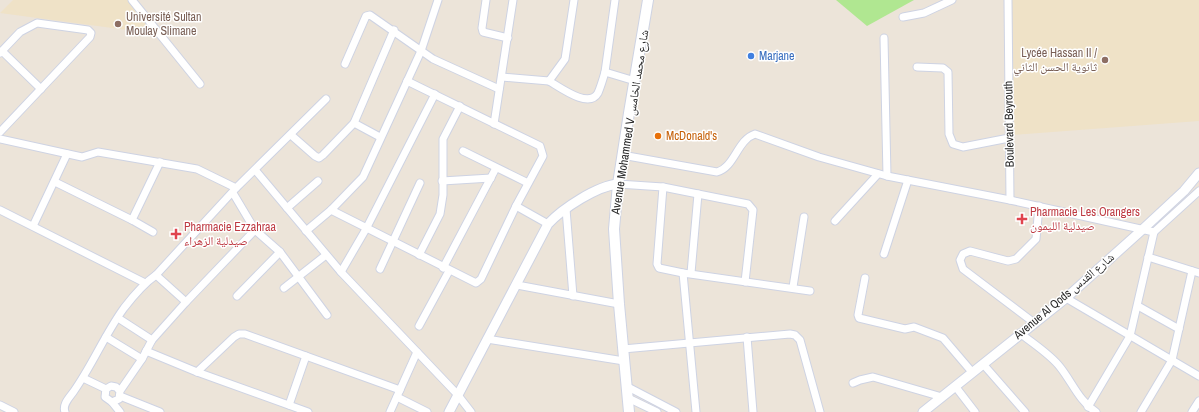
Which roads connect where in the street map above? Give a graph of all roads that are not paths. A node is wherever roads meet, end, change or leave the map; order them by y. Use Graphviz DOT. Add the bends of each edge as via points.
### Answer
graph roads {
  1 [pos="132,0"];
  2 [pos="438,0"];
  3 [pos="486,0"];
  4 [pos="513,0"];
  5 [pos="574,0"];
  6 [pos="614,0"];
  7 [pos="648,0"];
  8 [pos="952,0"];
  9 [pos="1008,0"];
  10 [pos="903,16"];
  11 [pos="394,30"];
  12 [pos="508,38"];
  13 [pos="884,38"];
  14 [pos="421,50"];
  15 [pos="1,52"];
  16 [pos="345,64"];
  17 [pos="917,67"];
  18 [pos="605,72"];
  19 [pos="502,77"];
  20 [pos="407,81"];
  21 [pos="549,81"];
  22 [pos="635,81"];
  23 [pos="200,84"];
  24 [pos="41,89"];
  25 [pos="499,89"];
  26 [pos="436,94"];
  27 [pos="326,99"];
  28 [pos="460,106"];
  29 [pos="354,123"];
  30 [pos="494,124"];
  31 [pos="0,132"];
  32 [pos="291,135"];
  33 [pos="380,136"];
  34 [pos="1009,138"];
  35 [pos="0,139"];
  36 [pos="463,151"];
  37 [pos="67,154"];
  38 [pos="622,155"];
  39 [pos="160,162"];
  40 [pos="496,168"];
  41 [pos="256,171"];
  42 [pos="1199,173"];
  43 [pos="878,174"];
  44 [pos="887,176"];
  45 [pos="491,178"];
  46 [pos="908,180"];
  47 [pos="318,181"];
  48 [pos="442,181"];
  49 [pos="55,182"];
  50 [pos="420,183"];
  51 [pos="528,183"];
  52 [pos="618,184"];
  53 [pos="662,187"];
  54 [pos="235,190"];
  55 [pos="1184,191"];
  56 [pos="698,194"];
  57 [pos="1198,194"];
  58 [pos="1010,200"];
  59 [pos="516,206"];
  60 [pos="1039,206"];
  61 [pos="287,208"];
  62 [pos="566,209"];
  63 [pos="0,210"];
  64 [pos="331,210"];
  65 [pos="804,217"];
  66 [pos="132,220"];
  67 [pos="835,221"];
  68 [pos="548,224"];
  69 [pos="33,226"];
  70 [pos="366,229"];
  71 [pos="1142,229"];
  72 [pos="254,230"];
  73 [pos="153,232"];
  74 [pos="306,232"];
  75 [pos="1154,232"];
  76 [pos="393,241"];
  77 [pos="280,252"];
  78 [pos="326,254"];
  79 [pos="884,254"];
  80 [pos="418,255"];
  81 [pos="1148,257"];
  82 [pos="380,269"];
  83 [pos="446,269"];
  84 [pos="341,272"];
  85 [pos="1195,272"];
  86 [pos="683,273"];
  87 [pos="691,274"];
  88 [pos="156,275"];
  89 [pos="299,276"];
  90 [pos="865,278"];
  91 [pos="145,282"];
  92 [pos="745,282"];
  93 [pos="517,285"];
  94 [pos="793,287"];
  95 [pos="284,288"];
  96 [pos="810,291"];
  97 [pos="237,296"];
  98 [pos="573,296"];
  99 [pos="1066,298"];
  100 [pos="186,302"];
  101 [pos="619,304"];
  102 [pos="1138,306"];
  103 [pos="327,315"];
  104 [pos="118,318"];
  105 [pos="1033,322"];
  106 [pos="419,326"];
  107 [pos="1179,329"];
  108 [pos="1020,333"];
  109 [pos="1130,336"];
  110 [pos="106,337"];
  111 [pos="747,337"];
  112 [pos="152,340"];
  113 [pos="487,340"];
  114 [pos="689,342"];
  115 [pos="623,350"];
  116 [pos="146,351"];
  117 [pos="417,352"];
  118 [pos="306,356"];
  119 [pos="142,359"];
  120 [pos="1172,360"];
  121 [pos="624,361"];
  122 [pos="983,364"];
  123 [pos="197,372"];
  124 [pos="972,372"];
  125 [pos="1199,376"];
  126 [pos="83,378"];
  127 [pos="853,384"];
  128 [pos="955,386"];
  129 [pos="628,387"];
  130 [pos="106,390"];
  131 [pos="398,393"];
  132 [pos="120,394"];
  133 [pos="457,394"];
  134 [pos="942,396"];
  135 [pos="628,398"];
  136 [pos="112,402"];
  137 [pos="1199,402"];
  138 [pos="0,405"];
  139 [pos="289,405"];
  140 [pos="1088,407"];
  141 [pos="14,412"];
  142 [pos="65,412"];
  143 [pos="120,412"];
  144 [pos="160,412"];
  145 [pos="308,412"];
  146 [pos="390,412"];
  147 [pos="427,412"];
  148 [pos="449,412"];
  149 [pos="471,412"];
  150 [pos="629,412"];
  151 [pos="657,412"];
  152 [pos="676,412"];
  153 [pos="696,412"];
  154 [pos="753,412"];
  155 [pos="820,412"];
  156 [pos="923,412"];
  157 [pos="975,412"];
  158 [pos="1025,412"];
  159 [pos="1096,412"];
  160 [pos="1141,412"];
  161 [pos="1192,412"];
  1 -- 23 [label="street"];
  2 -- 14 [label="street"];
  3 -- 12 [label="street" via="483,32"];
  4 -- 12 [label="street"];
  5 -- 21 [label="street" via="565,59"];
  6 -- 18 [label="street"];
  7 -- 22 [label="main road, Avenue Mohammed V شارع محمد الخامس"];
  8 -- 10 [label="street" via="924,13"];
  9 -- 34 [label="street, Boulevard Beyrouth"];
  11 -- 14 [label="street"];
  11 -- 16 [label="street" via="373,16 366,16"];
  11 -- 29 [label="street"];
  12 -- 19 [label="street"];
  13 -- 44 [label="street"];
  14 -- 20 [label="street"];
  14 -- 25 [label="street" via="433,59"];
  15 -- 24 [label="street"];
  15 -- 24 [label="street" via="20,32 37,24 90,31 90,38"];
  17 -- 34 [label="street" via="940,67 948,72 949,134 953,144 963,147"];
  18 -- 21 [label="street" via="598,94 592,99 584,100"];
  18 -- 22 [label="street"];
  19 -- 21 [label="street"];
  19 -- 25 [label="street"];
  20 -- 26 [label="street"];
  20 -- 33 [label="street"];
  22 -- 38 [label="main road, Avenue Mohammed V شارع محمد الخامس"];
  24 -- 31 [label="street"];
  25 -- 30 [label="street"];
  26 -- 28 [label="street"];
  26 -- 70 [label="street"];
  27 -- 32 [label="street"];
  28 -- 30 [label="street"];
  28 -- 48 [label="street" via="443,139"];
  29 -- 32 [label="street" via="319,158"];
  29 -- 33 [label="street"];
  30 -- 51 [label="street" via="540,146 543,156"];
  32 -- 41 [label="street"];
  33 -- 64 [label="street" via="363,177"];
  34 -- 58 [label="street, Boulevard Beyrouth"];
  35 -- 37 [label="street"];
  36 -- 40 [label="street"];
  37 -- 39 [label="street" via="82,157 98,152"];
  37 -- 49 [label="street"];
  38 -- 43 [label="street" via="717,172 725,168 748,137 755,134 819,157"];
  38 -- 52 [label="main road, Avenue Mohammed V شارع محمد الخامس"];
  39 -- 54 [label="street" via="197,169"];
  39 -- 66 [label="street"];
  40 -- 45 [label="street"];
  40 -- 51 [label="street"];
  41 -- 54 [label="street"];
  41 -- 61 [label="street"];
  42 -- 55 [label="street, Avenue Al Qods شارع القدس"];
  43 -- 44 [label="street"];
  43 -- 67 [label="street"];
  44 -- 46 [label="street"];
  45 -- 48 [label="street"];
  45 -- 83 [label="street"];
  46 -- 58 [label="street"];
  46 -- 79 [label="street"];
  47 -- 61 [label="street"];
  48 -- 80 [label="street" via="440,214"];
  49 -- 66 [label="street"];
  49 -- 69 [label="street"];
  50 -- 76 [label="street"];
  51 -- 59 [label="street"];
  52 -- 53 [label="street"];
  52 -- 62 [label="street" via="600,189"];
  52 -- 101 [label="main road, Avenue Mohammed V شارع محمد الخامس" via="614,238"];
  53 -- 56 [label="street"];
  53 -- 86 [label="street" via="656,264 661,269"];
  54 -- 72 [label="street"];
  54 -- 88 [label="street"];
  55 -- 57 [label="street"];
  55 -- 71 [label="street, Avenue Al Qods شارع القدس"];
  56 -- 87 [label="street"];
  56 -- 92 [label="street" via="752,206"];
  57 -- 75 [label="street"];
  58 -- 60 [label="street"];
  59 -- 68 [label="street"];
  59 -- 83 [label="street" via="478,282 471,282"];
  60 -- 71 [label="street"];
  60 -- 105 [label="street" via="1036,239 1016,259 1008,261 970,251 960,260 963,269"];
  61 -- 74 [label="street"];
  62 -- 68 [label="street"];
  62 -- 98 [label="street"];
  63 -- 69 [label="street"];
  64 -- 70 [label="street"];
  64 -- 74 [label="street"];
  65 -- 94 [label="street"];
  66 -- 73 [label="street"];
  68 -- 93 [label="street"];
  69 -- 91 [label="street"];
  70 -- 76 [label="street"];
  70 -- 84 [label="street"];
  71 -- 75 [label="street"];
  71 -- 99 [label="street, Avenue Al Qods شارع القدس"];
  72 -- 77 [label="street"];
  72 -- 100 [label="street"];
  74 -- 78 [label="street"];
  75 -- 81 [label="street"];
  76 -- 80 [label="street"];
  76 -- 82 [label="street"];
  77 -- 89 [label="street"];
  77 -- 97 [label="street"];
  78 -- 84 [label="street"];
  78 -- 89 [label="street"];
  80 -- 83 [label="street"];
  81 -- 85 [label="street"];
  81 -- 102 [label="street"];
  83 -- 106 [label="street"];
  84 -- 117 [label="street"];
  85 -- 107 [label="street"];
  86 -- 87 [label="street"];
  86 -- 114 [label="street"];
  87 -- 92 [label="street"];
  88 -- 91 [label="street"];
  88 -- 100 [label="street"];
  89 -- 95 [label="street"];
  89 -- 103 [label="street"];
  90 -- 124 [label="street" via="859,318 905,329 914,327 943,338"];
  91 -- 104 [label="street"];
  92 -- 94 [label="street"];
  93 -- 98 [label="street"];
  93 -- 113 [label="street"];
  94 -- 96 [label="street"];
  98 -- 101 [label="street"];
  99 -- 105 [label="street, Avenue Al Qods شارع القدس"];
  99 -- 109 [label="street"];
  100 -- 112 [label="street"];
  101 -- 115 [label="main road, Avenue Mohammed V شارع محمد الخامس"];
  102 -- 107 [label="street"];
  102 -- 109 [label="street"];
  104 -- 110 [label="street"];
  104 -- 112 [label="street"];
  105 -- 108 [label="street, Avenue Al Qods شارع القدس"];
  107 -- 120 [label="street"];
  108 -- 122 [label="street, Avenue Al Qods شارع القدس"];
  108 -- 140 [label="street" via="1059,365"];
  109 -- 120 [label="street"];
  109 -- 140 [label="street"];
  110 -- 119 [label="street"];
  110 -- 126 [label="street"];
  111 -- 114 [label="street"];
  111 -- 154 [label="street"];
  111 -- 155 [label="street" via="790,334 798,337"];
  112 -- 116 [label="street"];
  113 -- 121 [label="street"];
  113 -- 133 [label="street"];
  114 -- 115 [label="street"];
  114 -- 153 [label="street"];
  115 -- 121 [label="main road, Avenue Mohammed V شارع محمد الخامس"];
  116 -- 119 [label="street"];
  116 -- 123 [label="street"];
  117 -- 131 [label="street"];
  117 -- 133 [label="street"];
  118 -- 123 [label="street" via="239,334"];
  118 -- 131 [label="street"];
  118 -- 139 [label="street"];
  119 -- 132 [label="street"];
  120 -- 125 [label="street"];
  120 -- 160 [label="street"];
  121 -- 129 [label="main road, Avenue Mohammed V شارع محمد الخامس"];
  122 -- 124 [label="street, Avenue Al Qods شارع القدس"];
  122 -- 158 [label="street"];
  123 -- 139 [label="street"];
  124 -- 128 [label="street, Avenue Al Qods شارع القدس"];
  126 -- 130 [label="street"];
  126 -- 142 [label="street" via="64,405"];
  127 -- 134 [label="street" via="873,378"];
  128 -- 134 [label="street, Avenue Al Qods شارع القدس"];
  128 -- 157 [label="street"];
  129 -- 135 [label="main road, Avenue Mohammed V شارع محمد الخامس"];
  129 -- 152 [label="street"];
  130 -- 132 [label="street" via="114,386"];
  130 -- 136 [label="street" via="106,397"];
  131 -- 146 [label="street"];
  131 -- 147 [label="street"];
  132 -- 136 [label="street" via="117,401"];
  132 -- 144 [label="street"];
  133 -- 148 [label="street"];
  133 -- 149 [label="street"];
  134 -- 156 [label="street, Avenue Al Qods شارع القدس"];
  135 -- 150 [label="main road, Avenue Mohammed V شارع محمد الخامس"];
  135 -- 151 [label="street"];
  136 -- 143 [label="street"];
  137 -- 161 [label="street"];
  138 -- 141 [label="street"];
  139 -- 145 [label="street"];
  140 -- 159 [label="street"];
}
